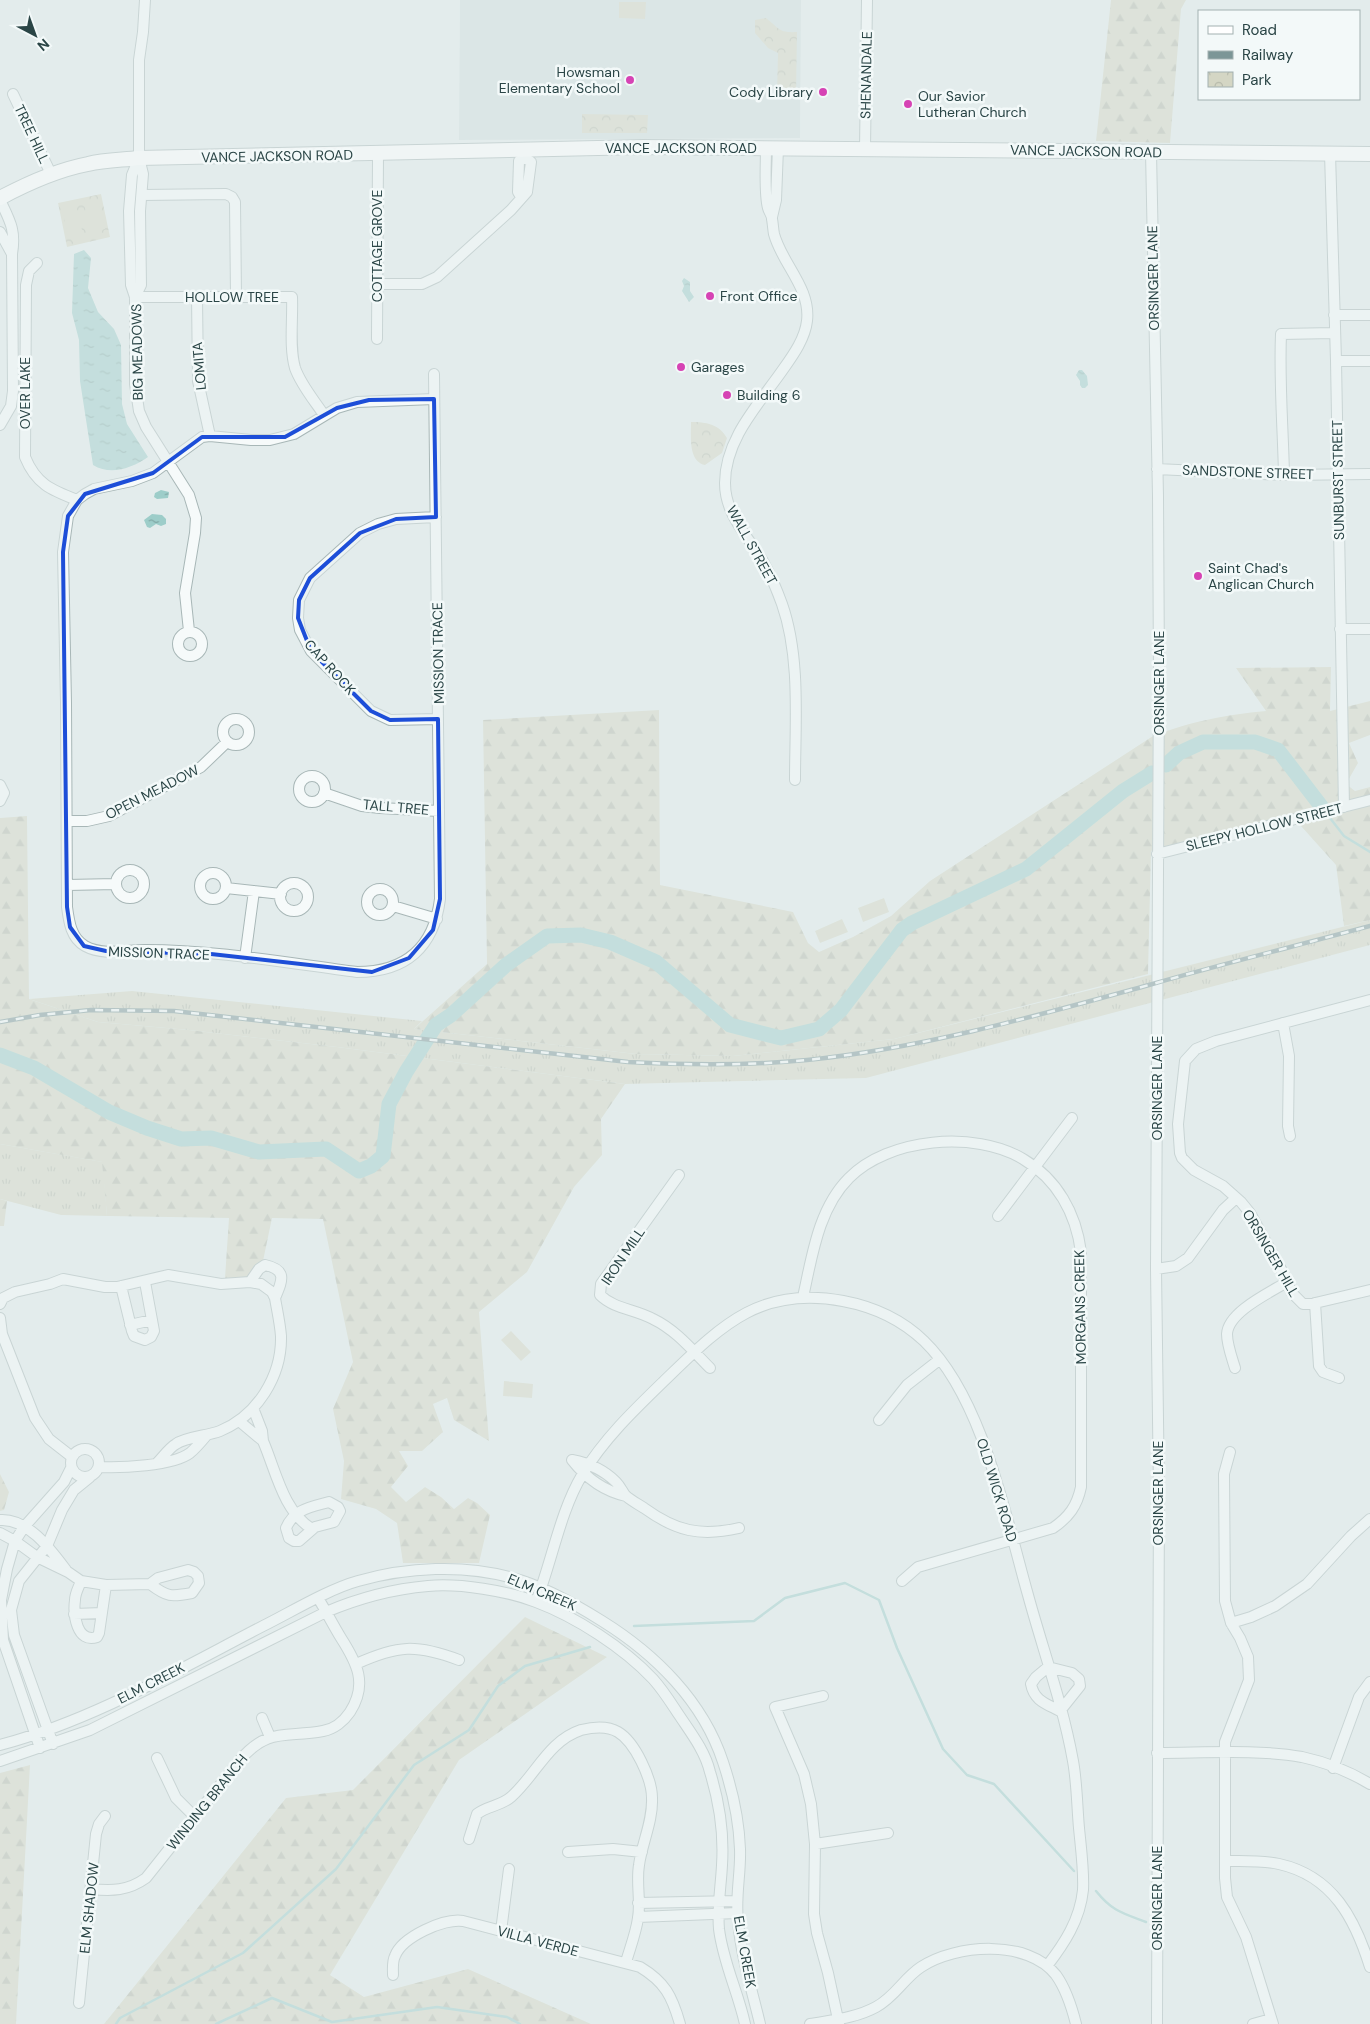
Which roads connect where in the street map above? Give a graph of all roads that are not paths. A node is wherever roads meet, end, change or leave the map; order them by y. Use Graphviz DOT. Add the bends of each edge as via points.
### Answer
graph roads {
  1 [pos="145,0"];
  2 [pos="868,0"];
  3 [pos="13,94"];
  4 [pos="772,148"];
  5 [pos="865,149"];
  6 [pos="1151,152"];
  7 [pos="1330,153"];
  8 [pos="378,154"];
  9 [pos="1370,154"];
  10 [pos="523,157"];
  11 [pos="139,158"];
  12 [pos="51,174"];
  13 [pos="142,195"];
  14 [pos="522,197"];
  15 [pos="0,199"];
  16 [pos="14,228"];
  17 [pos="1,234"];
  18 [pos="12,254"];
  19 [pos="36,263"];
  20 [pos="377,284"];
  21 [pos="136,296"];
  22 [pos="196,296"];
  23 [pos="236,296"];
  24 [pos="1334,315"];
  25 [pos="1370,315"];
  26 [pos="1334,333"];
  27 [pos="376,339"];
  28 [pos="1336,361"];
  29 [pos="1370,361"];
  30 [pos="434,374"];
  31 [pos="434,399"];
  32 [pos="324,415"];
  33 [pos="0,425"];
  34 [pos="210,436"];
  35 [pos="168,462"];
  36 [pos="1157,469"];
  37 [pos="1370,474"];
  38 [pos="1284,475"];
  39 [pos="1337,475"];
  40 [pos="77,500"];
  41 [pos="436,517"];
  42 [pos="1340,629"];
  43 [pos="1370,629"];
  44 [pos="189,632"];
  45 [pos="438,719"];
  46 [pos="227,742"];
  47 [pos="795,780"];
  48 [pos="0,785"];
  49 [pos="324,793"];
  50 [pos="1370,800"];
  51 [pos="0,801"];
  52 [pos="1344,807"];
  53 [pos="439,811"];
  54 [pos="67,821"];
  55 [pos="1157,854"];
  56 [pos="116,884"];
  57 [pos="67,885"];
  58 [pos="226,888"];
  59 [pos="254,891"];
  60 [pos="281,894"];
  61 [pos="393,906"];
  62 [pos="437,918"];
  63 [pos="245,958"];
  64 [pos="1370,1000"];
  65 [pos="1283,1023"];
  66 [pos="1072,1118"];
  67 [pos="1290,1136"];
  68 [pos="1035,1168"];
  69 [pos="679,1175"];
  70 [pos="1236,1198"];
  71 [pos="998,1216"];
  72 [pos="1156,1269"];
  73 [pos="145,1282"];
  74 [pos="250,1282"];
  75 [pos="1287,1282"];
  76 [pos="121,1286"];
  77 [pos="1370,1290"];
  78 [pos="275,1298"];
  79 [pos="803,1298"];
  80 [pos="1316,1303"];
  81 [pos="0,1304"];
  82 [pos="0,1318"];
  83 [pos="152,1320"];
  84 [pos="130,1325"];
  85 [pos="694,1352"];
  86 [pos="939,1360"];
  87 [pos="710,1368"];
  88 [pos="1235,1368"];
  89 [pos="1338,1378"];
  90 [pos="253,1408"];
  91 [pos="879,1420"];
  92 [pos="239,1421"];
  93 [pos="206,1436"];
  94 [pos="263,1441"];
  95 [pos="1230,1452"];
  96 [pos="72,1457"];
  97 [pos="157,1463"];
  98 [pos="590,1463"];
  99 [pos="99,1466"];
  100 [pos="71,1468"];
  101 [pos="583,1474"];
  102 [pos="90,1477"];
  103 [pos="626,1496"];
  104 [pos="294,1514"];
  105 [pos="1370,1519"];
  106 [pos="0,1520"];
  107 [pos="24,1527"];
  108 [pos="739,1528"];
  109 [pos="312,1529"];
  110 [pos="0,1533"];
  111 [pos="15,1541"];
  112 [pos="1013,1541"];
  113 [pos="47,1546"];
  114 [pos="37,1557"];
  115 [pos="68,1572"];
  116 [pos="81,1581"];
  117 [pos="902,1581"];
  118 [pos="150,1584"];
  119 [pos="106,1585"];
  120 [pos="541,1589"];
  121 [pos="318,1598"];
  122 [pos="536,1602"];
  123 [pos="326,1612"];
  124 [pos="102,1613"];
  125 [pos="74,1614"];
  126 [pos="1230,1623"];
  127 [pos="459,1660"];
  128 [pos="356,1664"];
  129 [pos="1048,1667"];
  130 [pos="1370,1682"];
  131 [pos="823,1696"];
  132 [pos="1060,1711"];
  133 [pos="262,1718"];
  134 [pos="47,1729"];
  135 [pos="34,1733"];
  136 [pos="270,1737"];
  137 [pos="52,1744"];
  138 [pos="0,1745"];
  139 [pos="40,1748"];
  140 [pos="1157,1753"];
  141 [pos="1226,1753"];
  142 [pos="157,1758"];
  143 [pos="0,1761"];
  144 [pos="1333,1768"];
  145 [pos="1370,1784"];
  146 [pos="105,1816"];
  147 [pos="195,1817"];
  148 [pos="888,1833"];
  149 [pos="469,1840"];
  150 [pos="816,1844"];
  151 [pos="568,1852"];
  152 [pos="642,1852"];
  153 [pos="1225,1861"];
  154 [pos="509,1869"];
  155 [pos="91,1889"];
  156 [pos="737,1901"];
  157 [pos="720,1902"];
  158 [pos="638,1903"];
  159 [pos="737,1913"];
  160 [pos="719,1914"];
  161 [pos="638,1917"];
  162 [pos="501,1931"];
  163 [pos="626,1962"];
  164 [pos="1047,1966"];
  165 [pos="1370,1967"];
  166 [pos="393,1976"];
  167 [pos="79,2003"];
  168 [pos="839,2022"];
  169 [pos="1272,2022"];
  170 [pos="680,2024"];
  171 [pos="745,2024"];
  172 [pos="760,2024"];
  173 [pos="810,2024"];
  174 [pos="1076,2024"];
  175 [pos="1157,2024"];
  176 [pos="1253,2024"];
  1 -- 11 [label="street, BIG MEADOWS" via="139,60"];
  2 -- 5 [label="street, SHENANDALE"];
  3 -- 12 [label="street, TREE HILL"];
  4 -- 5 [label="main road, VANCE JACKSON ROAD"];
  4 -- 10 [label="main road, VANCE JACKSON ROAD" via="643,147"];
  4 -- 47 [label="street, WALL STREET" via="768,208 778,246 803,294 807,320 793,355 735,440 726,466 725,484 727,502 734,518 764,563 789,628 794,665"];
  5 -- 6 [label="main road, VANCE JACKSON ROAD"];
  6 -- 7 [label="main road, VANCE JACKSON ROAD"];
  6 -- 36 [label="street, ORSINGER LANE"];
  7 -- 9 [label="main road, VANCE JACKSON ROAD"];
  7 -- 24 [label="street, SUNBURST STREET"];
  8 -- 10 [label="main road, VANCE JACKSON ROAD"];
  8 -- 11 [label="main road, VANCE JACKSON ROAD"];
  8 -- 20 [label="street, COTTAGE GROVE"];
  10 -- 14 [label="street" via="531,162 531,173 527,192"];
  10 -- 14 [label="street" via="513,165 513,176 519,179 518,192"];
  11 -- 12 [label="main road, VANCE JACKSON ROAD" via="90,163"];
  11 -- 13 [label="street, BIG MEADOWS" via="143,174"];
  11 -- 21 [label="street, BIG MEADOWS" via="132,175 129,210 131,285"];
  12 -- 15 [label="main road, VANCE JACKSON ROAD"];
  13 -- 21 [label="street, BIG MEADOWS" via="141,285"];
  13 -- 23 [label="street" via="226,194 232,197 235,202"];
  14 -- 20 [label="street" via="438,277 422,284"];
  15 -- 16 [label="street"];
  16 -- 17 [label="street"];
  16 -- 18 [label="street"];
  17 -- 18 [label="street"];
  18 -- 33 [label="street" via="13,392 11,406"];
  19 -- 40 [label="street, OVER LAKE" via="29,271 26,285 25,457 35,477"];
  20 -- 27 [label="street, COTTAGE GROVE"];
  21 -- 22 [label="street, HOLLOW TREE"];
  21 -- 35 [label="street, BIG MEADOWS" via="137,402 146,427"];
  22 -- 23 [label="street, HOLLOW TREE"];
  22 -- 34 [label="street, LOMITA" via="198,381"];
  23 -- 32 [label="street, HOLLOW TREE" via="292,297 296,370"];
  24 -- 25 [label="street"];
  24 -- 26 [label="street, SUNBURST STREET"];
  26 -- 28 [label="street, SUNBURST STREET"];
  26 -- 38 [label="street" via="1281,334 1279,375"];
  28 -- 29 [label="street"];
  28 -- 39 [label="street, SUNBURST STREET"];
  30 -- 31 [label="street, MISSION TRACE"];
  31 -- 32 [label="street" via="357,402"];
  31 -- 41 [label="street, MISSION TRACE"];
  32 -- 34 [label="street" via="294,434 278,438 251,440"];
  34 -- 35 [label="street" via="202,437"];
  35 -- 40 [label="street" via="142,478 94,489"];
  35 -- 44 [label="street, BIG MEADOWS" via="189,496 196,518 185,593"];
  36 -- 38 [label="street, SANDSTONE STREET"];
  36 -- 55 [label="street, ORSINGER LANE"];
  37 -- 39 [label="street, SANDSTONE STREET"];
  38 -- 39 [label="street, SANDSTONE STREET"];
  39 -- 42 [label="street, SUNBURST STREET"];
  40 -- 54 [label="street, MISSION TRACE" via="68,516 63,552"];
  41 -- 45 [label="street, MISSION TRACE"];
  41 -- 45 [label="street, CAP ROCK" via="396,519 356,536 310,578 299,600 298,618 300,630 311,650 370,711 390,720"];
  42 -- 43 [label="street"];
  42 -- 52 [label="street, SUNBURST STREET"];
  45 -- 53 [label="street, MISSION TRACE"];
  46 -- 54 [label="street, OPEN MEADOW" via="201,767 109,816"];
  48 -- 51 [label="street" via="4,793"];
  49 -- 53 [label="street, TALL TREE" via="371,807"];
  50 -- 52 [label="street, SLEEPY HOLLOW STREET"];
  52 -- 55 [label="street, SLEEPY HOLLOW STREET"];
  53 -- 62 [label="street, MISSION TRACE" via="440,899"];
  54 -- 57 [label="street, MISSION TRACE"];
  55 -- 72 [label="street, ORSINGER LANE"];
  56 -- 57 [label="street"];
  57 -- 63 [label="street, MISSION TRACE" via="70,928 84,946 96,950 165,951"];
  58 -- 59 [label="street"];
  59 -- 60 [label="street"];
  59 -- 63 [label="street"];
  61 -- 62 [label="street"];
  62 -- 63 [label="street, MISSION TRACE" via="416,953 396,966 372,972"];
  64 -- 65 [label="street, ORSINGER HILL"];
  65 -- 67 [label="street" via="1288,1046"];
  65 -- 70 [label="street, ORSINGER HILL" via="1196,1049 1184,1064 1178,1124 1182,1158"];
  66 -- 68 [label="street"];
  68 -- 71 [label="street"];
  68 -- 79 [label="street, MORGANS CREEK" via="1012,1153 963,1143 926,1143 876,1158 847,1180 829,1208 818,1233"];
  68 -- 112 [label="street, MORGANS CREEK" via="1066,1201 1080,1241 1081,1487 1076,1504 1063,1521 1040,1534"];
  69 -- 85 [label="street, IRON MILL" via="601,1284 600,1294 607,1302 644,1314 664,1325"];
  70 -- 72 [label="street" via="1223,1210 1188,1258 1176,1266"];
  70 -- 75 [label="street, ORSINGER HILL" via="1250,1213"];
  72 -- 140 [label="street, ORSINGER LANE" via="1159,1494"];
  73 -- 74 [label="street" via="168,1275 221,1284"];
  73 -- 76 [label="street"];
  73 -- 83 [label="street"];
  74 -- 78 [label="street" via="261,1284"];
  74 -- 78 [label="street" via="265,1265 279,1270 282,1282"];
  75 -- 80 [label="street, ORSINGER HILL" via="1299,1301"];
  75 -- 88 [label="street" via="1242,1310 1230,1323 1227,1337"];
  76 -- 81 [label="street" via="105,1287 63,1279 15,1292 3,1298"];
  76 -- 84 [label="street"];
  77 -- 80 [label="street, ORSINGER HILL"];
  78 -- 90 [label="street" via="281,1335 278,1366"];
  79 -- 85 [label="street, OLD WICK ROAD" via="782,1300 747,1312 716,1332"];
  79 -- 86 [label="street, OLD WICK ROAD" via="861,1305 891,1316 926,1343"];
  80 -- 89 [label="street" via="1317,1361 1323,1372"];
  82 -- 96 [label="street" via="2,1334 38,1425"];
  83 -- 84 [label="street"];
  83 -- 84 [label="street" via="154,1331 145,1340 134,1336"];
  85 -- 87 [label="street"];
  85 -- 98 [label="street, OLD WICK ROAD" via="622,1421"];
  86 -- 91 [label="street" via="907,1385"];
  86 -- 112 [label="street, OLD WICK ROAD" via="969,1408 994,1471"];
  90 -- 92 [label="street"];
  90 -- 94 [label="street"];
  92 -- 93 [label="street"];
  92 -- 94 [label="street"];
  93 -- 97 [label="street" via="181,1458"];
  93 -- 97 [label="street" via="175,1444"];
  94 -- 104 [label="street"];
  95 -- 126 [label="street" via="1224,1474 1225,1601"];
  96 -- 99 [label="street" via="80,1450 91,1450 99,1458"];
  96 -- 100 [label="street"];
  97 -- 99 [label="street"];
  98 -- 101 [label="street, OLD WICK ROAD"];
  98 -- 101 [label="street" via="572,1460"];
  98 -- 103 [label="street" via="616,1482"];
  99 -- 102 [label="street"];
  100 -- 102 [label="street" via="79,1476"];
  100 -- 107 [label="street" via="60,1488"];
  101 -- 103 [label="street" via="611,1492"];
  101 -- 120 [label="street, OLD WICK ROAD" via="567,1510"];
  102 -- 113 [label="street" via="74,1490"];
  103 -- 108 [label="street" via="684,1530 717,1533"];
  104 -- 109 [label="street"];
  104 -- 109 [label="street" via="286,1528 289,1538 299,1541"];
  104 -- 109 [label="street" via="329,1502 338,1507 340,1511 334,1522"];
  105 -- 126 [label="street" via="1307,1584 1275,1606"];
  106 -- 107 [label="street" via="8,1519"];
  107 -- 111 [label="street"];
  107 -- 113 [label="street"];
  110 -- 111 [label="street"];
  111 -- 114 [label="street"];
  111 -- 135 [label="street" via="2,1591 1,1625"];
  112 -- 117 [label="street, MORGANS CREEK" via="918,1567"];
  112 -- 129 [label="street, OLD WICK ROAD"];
  113 -- 114 [label="street"];
  113 -- 115 [label="street"];
  114 -- 115 [label="street"];
  114 -- 134 [label="street" via="19,1581 11,1610 14,1635"];
  115 -- 116 [label="street"];
  116 -- 119 [label="street"];
  116 -- 125 [label="street" via="75,1597"];
  118 -- 119 [label="street"];
  119 -- 124 [label="street"];
  120 -- 121 [label="street, ELM CREEK" via="513,1578 434,1569 357,1581"];
  120 -- 122 [label="street, OLD WICK ROAD"];
  120 -- 156 [label="street, ELM CREEK" via="582,1608 646,1651 679,1686 711,1733 723,1761 737,1819 740,1848"];
  121 -- 123 [label="street, WINDING BRANCH"];
  121 -- 134 [label="street, ELM CREEK" via="120,1699"];
  122 -- 123 [label="street, ELM CREEK" via="486,1589 430,1586 360,1598"];
  122 -- 157 [label="street, ELM CREEK" via="581,1625 636,1663 665,1693 697,1742 710,1770 721,1826"];
  123 -- 128 [label="street, WINDING BRANCH"];
  123 -- 137 [label="street, ELM CREEK" via="116,1718"];
  124 -- 125 [label="street"];
  124 -- 125 [label="street" via="97,1637 88,1639 80,1632"];
  126 -- 141 [label="street" via="1245,1647 1249,1680 1225,1742"];
  127 -- 128 [label="street" via="439,1652 410,1648 388,1651"];
  128 -- 136 [label="street, WINDING BRANCH" via="359,1674 356,1700 337,1725 321,1732"];
  129 -- 132 [label="street, OLD WICK ROAD"];
  129 -- 132 [label="street" via="1036,1677 1032,1684 1033,1692 1042,1702"];
  129 -- 132 [label="street" via="1072,1673 1080,1679 1080,1686"];
  130 -- 144 [label="street" via="1359,1697"];
  131 -- 150 [label="street" via="775,1707 804,1774"];
  132 -- 164 [label="street, OLD WICK ROAD" via="1074,1763 1083,1888 1073,1927"];
  133 -- 136 [label="street"];
  134 -- 135 [label="street, ELM CREEK"];
  134 -- 137 [label="street"];
  135 -- 138 [label="street, ELM CREEK"];
  135 -- 139 [label="street"];
  136 -- 147 [label="street, WINDING BRANCH" via="245,1754"];
  137 -- 139 [label="street, ELM CREEK"];
  139 -- 143 [label="street, ELM CREEK"];
  140 -- 141 [label="street"];
  140 -- 175 [label="street, ORSINGER LANE"];
  141 -- 144 [label="street" via="1303,1757"];
  141 -- 153 [label="street"];
  142 -- 147 [label="street" via="176,1798"];
  144 -- 145 [label="street"];
  146 -- 155 [label="street, ELM SHADOW" via="96,1834"];
  147 -- 155 [label="street, WINDING BRANCH" via="152,1872 138,1884 113,1891"];
  148 -- 150 [label="street"];
  149 -- 152 [label="street" via="477,1814 512,1796 557,1744 569,1735 597,1727 620,1733 645,1770 652,1811"];
  150 -- 168 [label="street" via="816,1933"];
  151 -- 152 [label="street" via="613,1849"];
  152 -- 158 [label="street"];
  153 -- 165 [label="street" via="1279,1864 1312,1879 1332,1893 1353,1922"];
  153 -- 169 [label="street" via="1228,1897 1246,1937"];
  154 -- 162 [label="street"];
  155 -- 167 [label="street, ELM SHADOW"];
  156 -- 157 [label="street"];
  156 -- 159 [label="street, ELM CREEK"];
  157 -- 158 [label="street"];
  157 -- 160 [label="street, ELM CREEK"];
  158 -- 161 [label="street"];
  159 -- 160 [label="street"];
  159 -- 172 [label="street, ELM CREEK" via="745,1964"];
  160 -- 161 [label="street"];
  160 -- 171 [label="street, ELM CREEK" via="727,1965"];
  161 -- 163 [label="street"];
  162 -- 163 [label="street, VILLA VERDE"];
  162 -- 166 [label="street, VILLA VERDE" via="459,1921 443,1922 399,1948 393,1964"];
  163 -- 170 [label="street, VILLA VERDE" via="652,1974 663,1984"];
  164 -- 168 [label="street" via="1023,1954 999,1949 953,1954 921,1967 878,2007"];
  164 -- 174 [label="street" via="1062,1985"];
  168 -- 173 [label="street"];
  169 -- 176 [label="street"];
}
